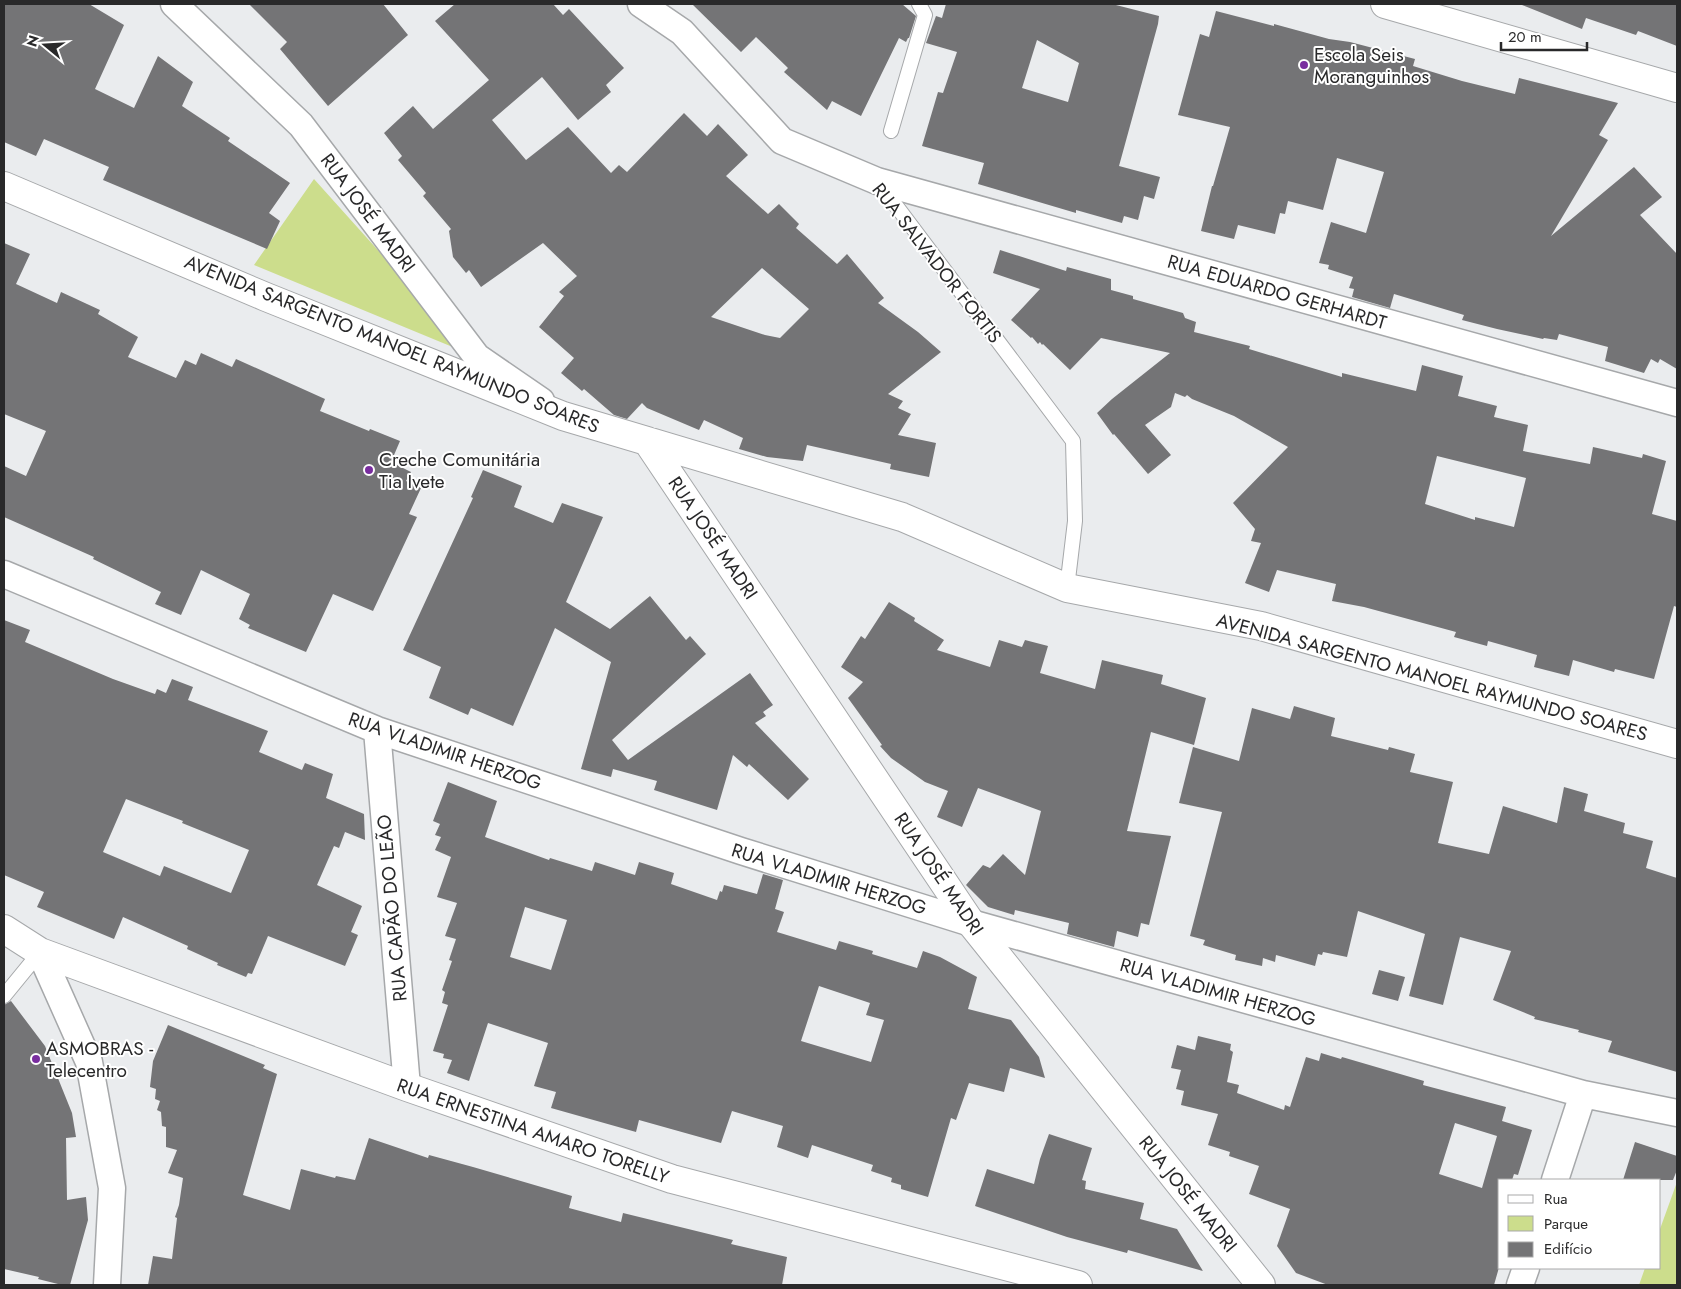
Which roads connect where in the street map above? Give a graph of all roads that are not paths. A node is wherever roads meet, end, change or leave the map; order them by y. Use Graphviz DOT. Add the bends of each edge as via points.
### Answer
graph roads {
  1 [pos="174,4"];
  2 [pos="641,4"];
  3 [pos="674,4"];
  4 [pos="920,4"];
  5 [pos="1385,4"];
  6 [pos="682,32"];
  7 [pos="1677,88"];
  8 [pos="891,131"];
  9 [pos="877,181"];
  10 [pos="4,186"];
  11 [pos="1677,403"];
  12 [pos="563,416"];
  13 [pos="647,441"];
  14 [pos="4,574"];
  15 [pos="1067,588"];
  16 [pos="377,730"];
  17 [pos="1677,744"];
  18 [pos="971,923"];
  19 [pos="4,929"];
  20 [pos="40,952"];
  21 [pos="4,996"];
  22 [pos="407,1087"];
  23 [pos="1583,1094"];
  24 [pos="1677,1114"];
  25 [pos="1555,1179"];
  26 [pos="1526,1269"];
  27 [pos="107,1285"];
  28 [pos="1078,1285"];
  29 [pos="1261,1285"];
  30 [pos="1520,1285"];
  1 -- 12 [label="street, RUA JOSÉ MADRI" via="301,125 477,357"];
  2 -- 6 [label="street, RUA SALVADOR FORTIS"];
  3 -- 6 [label="street"];
  4 -- 8 [label="lane" via="925,15"];
  5 -- 7 [label="street"];
  6 -- 9 [label="street, RUA SALVADOR FORTIS" via="782,141"];
  9 -- 11 [label="street, RUA EDUARDO GERHARDT"];
  9 -- 15 [label="lane, RUA SALVADOR FORTIS" via="1073,442 1075,521"];
  10 -- 12 [label="street, AVENIDA SARGENTO MANOEL RAYMUNDO SOARES" via="257,293"];
  12 -- 13 [label="street, AVENIDA SARGENTO MANOEL RAYMUNDO SOARES"];
  13 -- 15 [label="street, AVENIDA SARGENTO MANOEL RAYMUNDO SOARES" via="902,517"];
  13 -- 18 [label="street, RUA JOSÉ MADRI"];
  14 -- 16 [label="street, RUA VLADIMIR HERZOG"];
  15 -- 17 [label="street, AVENIDA SARGENTO MANOEL RAYMUNDO SOARES" via="1261,626"];
  16 -- 18 [label="street, RUA VLADIMIR HERZOG" via="741,851"];
  16 -- 22 [label="street, RUA CAPÃO DO LEÃO"];
  18 -- 23 [label="street, RUA VLADIMIR HERZOG"];
  18 -- 29 [label="street, RUA JOSÉ MADRI"];
  19 -- 20 [label="street, RUA ERNESTINA AMARO TORELLY"];
  20 -- 21 [label="lane"];
  20 -- 22 [label="street, RUA ERNESTINA AMARO TORELLY"];
  20 -- 27 [label="street" via="89,1062 112,1188"];
  22 -- 28 [label="street, RUA ERNESTINA AMARO TORELLY" via="672,1179"];
  23 -- 24 [label="street, RUA VLADIMIR HERZOG"];
  23 -- 25 [label="street"];
  26 -- 30 [label="street"];
}
